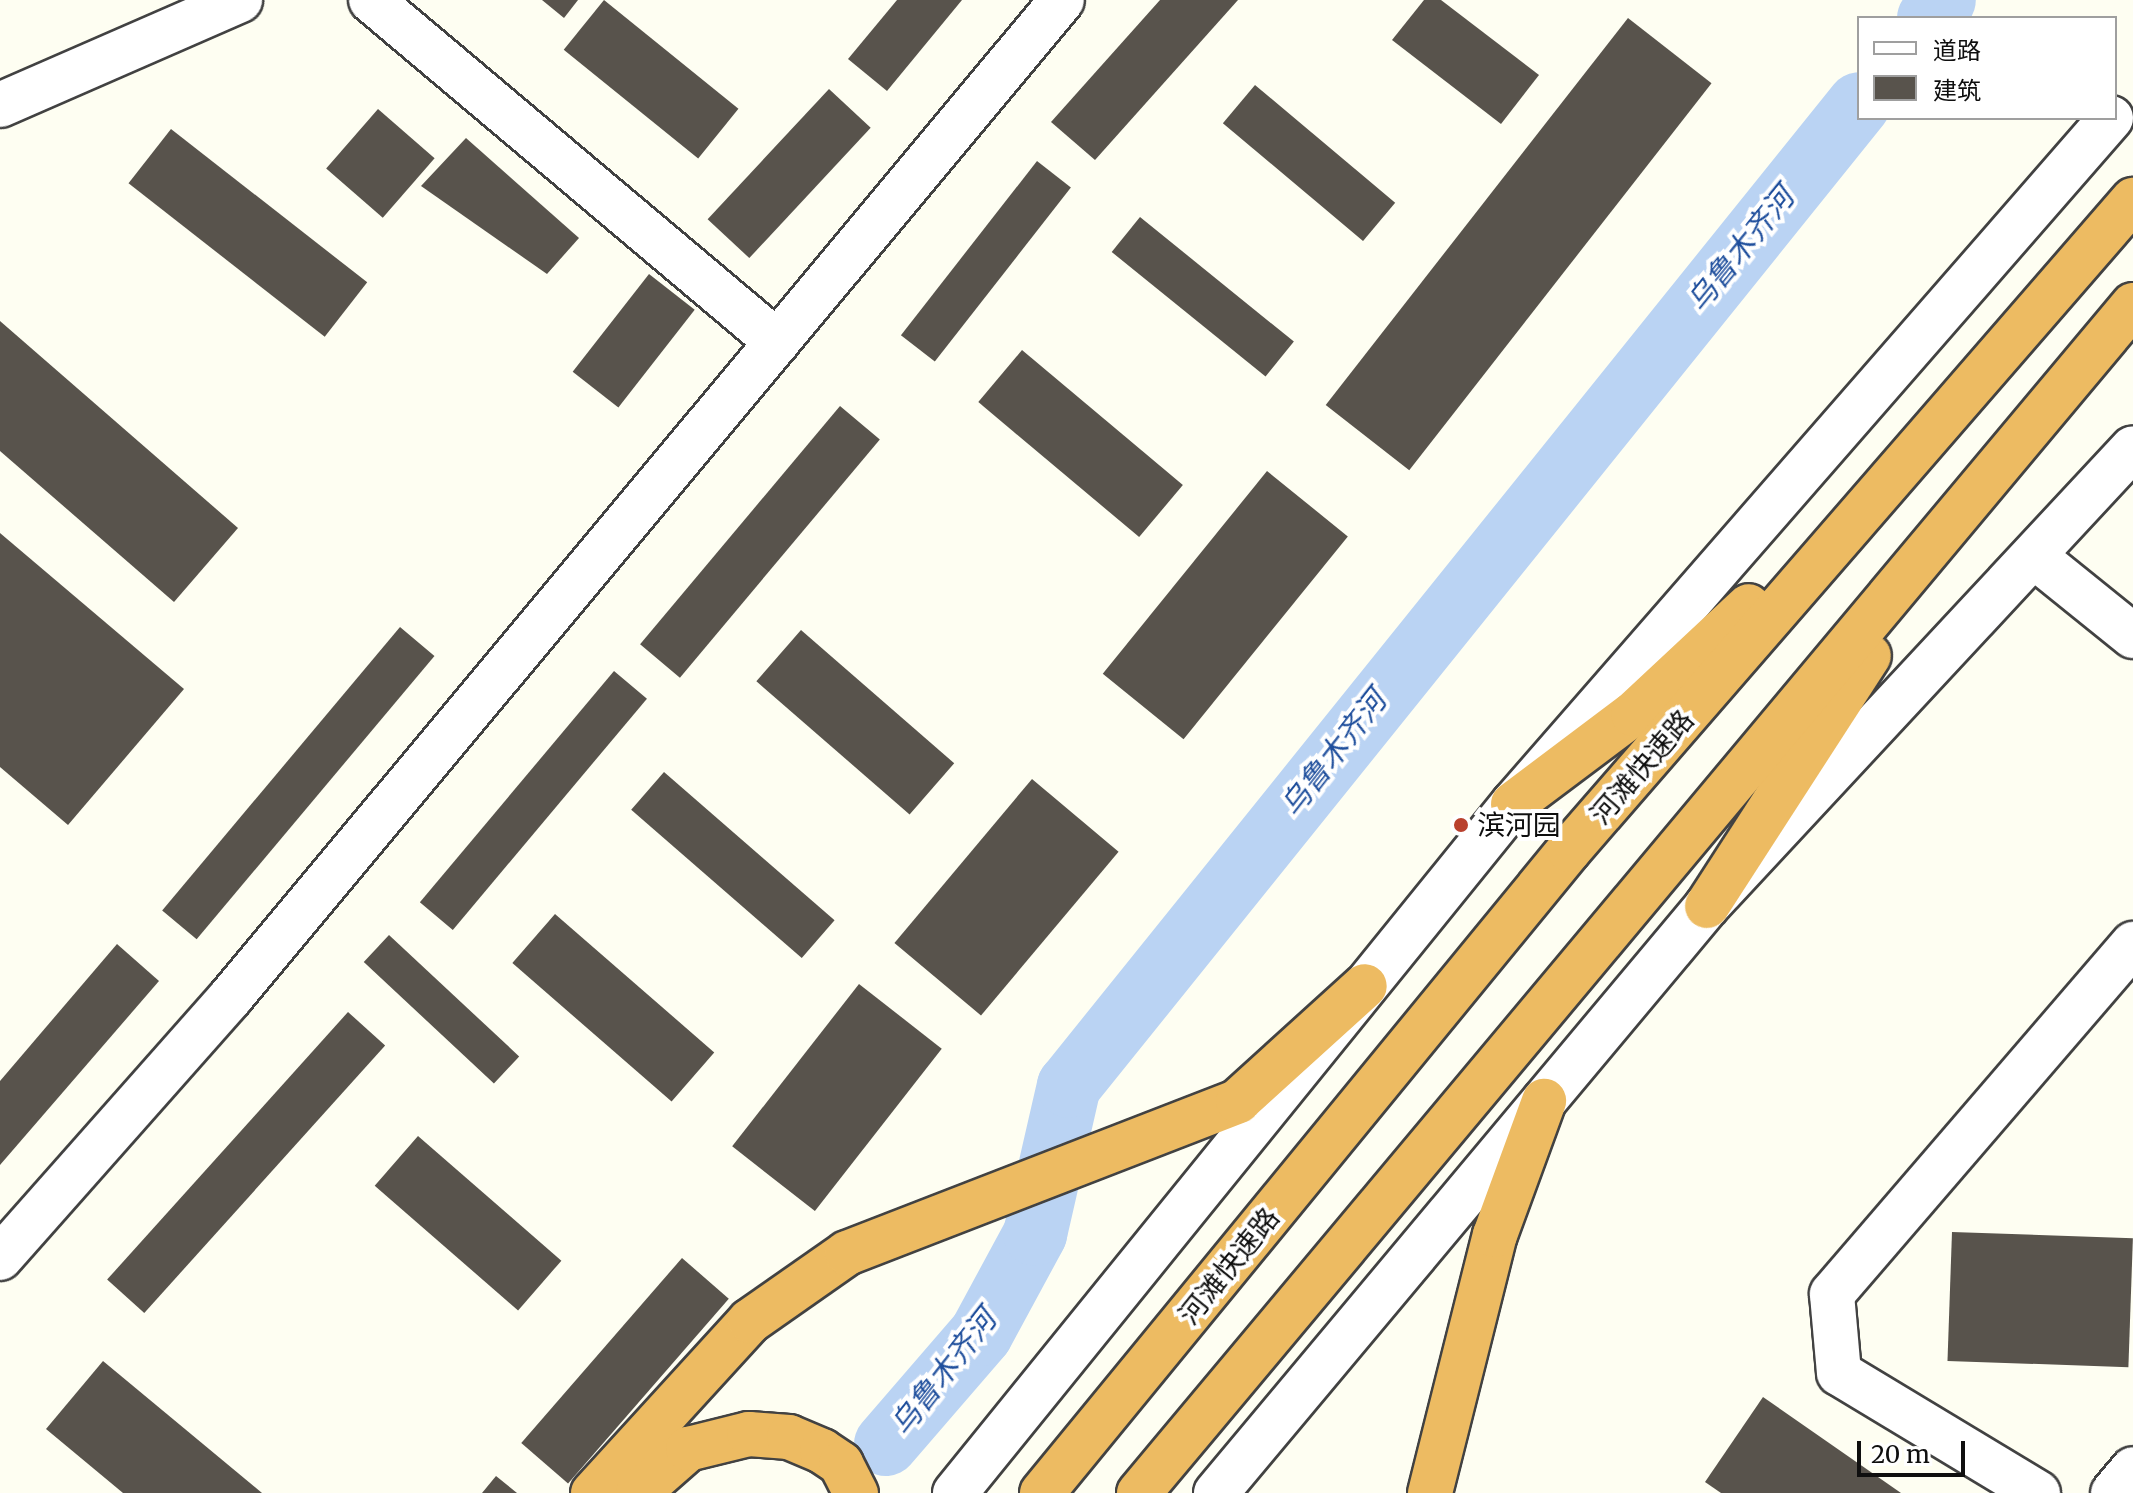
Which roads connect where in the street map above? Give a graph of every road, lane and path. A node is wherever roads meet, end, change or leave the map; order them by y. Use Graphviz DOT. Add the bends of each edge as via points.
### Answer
graph roads {
  1 [pos="240,0"];
  2 [pos="371,0"];
  3 [pos="1062,0"];
  4 [pos="2133,92"];
  5 [pos="0,105"];
  6 [pos="2117,111"];
  7 [pos="2109,120"];
  8 [pos="2133,200"];
  9 [pos="2133,305"];
  10 [pos="777,342"];
  11 [pos="1923,444"];
  12 [pos="2133,448"];
  13 [pos="1974,493"];
  14 [pos="2035,557"];
  15 [pos="2133,636"];
  16 [pos="1513,804"];
  17 [pos="1707,906"];
  18 [pos="2133,944"];
  19 [pos="1365,986"];
  20 [pos="1544,1101"];
  21 [pos="0,1258"];
  22 [pos="2133,1469"];
  23 [pos="593,1493"];
  24 [pos="638,1493"];
  25 [pos="856,1493"];
  26 [pos="955,1493"];
  27 [pos="1042,1493"];
  28 [pos="1139,1493"];
  29 [pos="1216,1493"];
  30 [pos="1430,1493"];
  31 [pos="2038,1493"];
  32 [pos="2113,1493"];
  1 -- 5 [label="street"];
  2 -- 10 [label="street"];
  3 -- 10 [label="street"];
  4 -- 6 [label="street"];
  7 -- 16 [label="street"];
  8 -- 11 [label="highway, 河滩快速路"];
  9 -- 13 [label="highway"];
  10 -- 21 [label="street" via="230,998"];
  11 -- 16 [label="highway" via="1633,714"];
  11 -- 27 [label="highway, 河滩快速路" via="1569,850"];
  12 -- 14 [label="street"];
  13 -- 17 [label="highway"];
  13 -- 28 [label="highway"];
  14 -- 15 [label="street"];
  14 -- 17 [label="street"];
  16 -- 19 [label="street"];
  17 -- 20 [label="street"];
  18 -- 31 [label="street" via="1832,1294 1839,1373"];
  19 -- 23 [label="highway" via="1238,1101 847,1253 750,1321"];
  19 -- 26 [label="street"];
  20 -- 29 [label="street"];
  20 -- 30 [label="highway" via="1495,1235"];
  22 -- 32 [label="street"];
  24 -- 25 [label="highway" via="688,1449 718,1437 789,1437 841,1464"];
}
